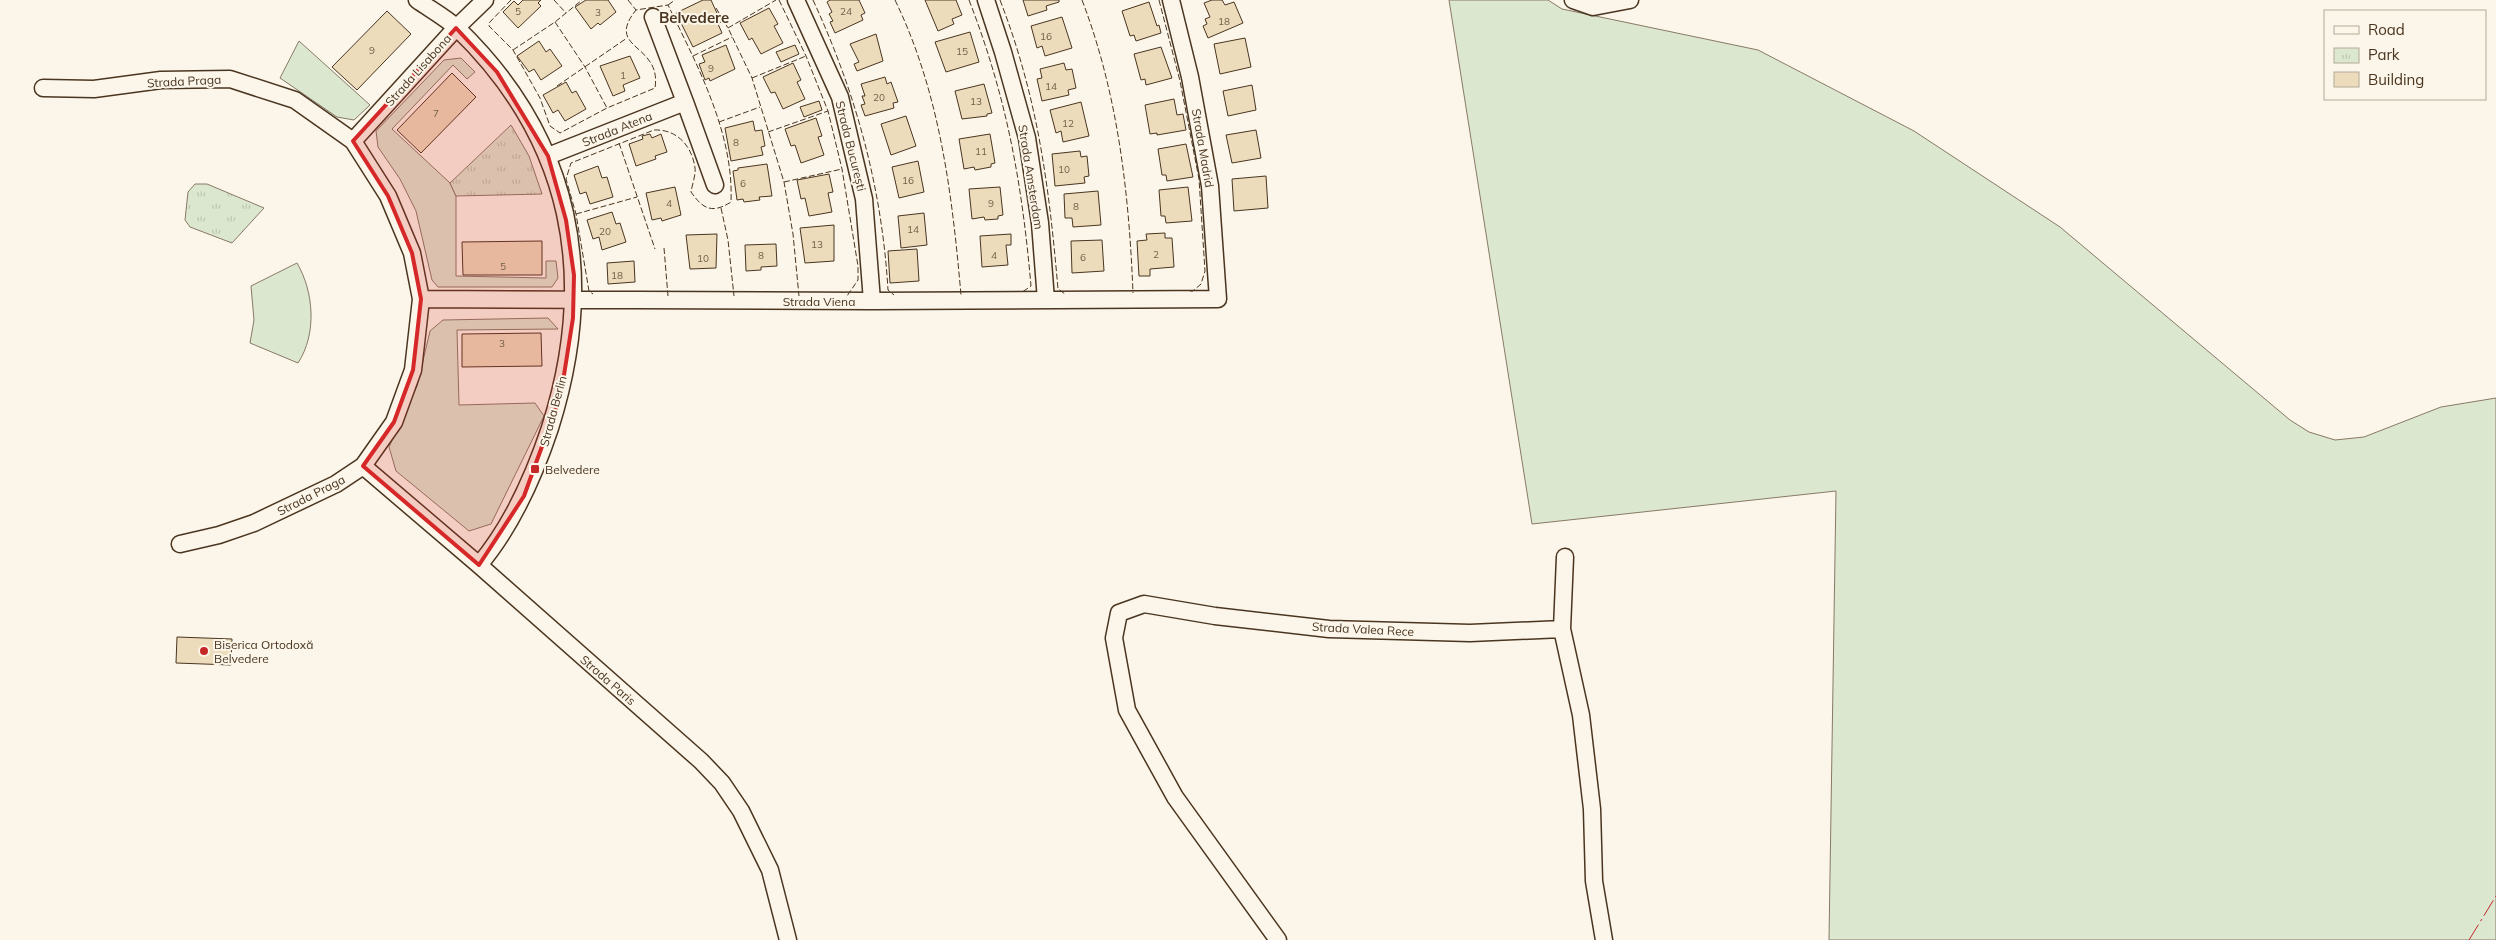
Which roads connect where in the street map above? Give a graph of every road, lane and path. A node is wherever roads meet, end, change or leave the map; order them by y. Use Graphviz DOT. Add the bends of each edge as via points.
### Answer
graph roads {
  1 [pos="417,0"];
  2 [pos="485,0"];
  3 [pos="796,0"];
  4 [pos="986,0"];
  5 [pos="1170,0"];
  6 [pos="1573,0"];
  7 [pos="1629,0"];
  8 [pos="653,17"];
  9 [pos="456,28"];
  10 [pos="43,88"];
  11 [pos="685,102"];
  12 [pos="353,141"];
  13 [pos="548,156"];
  14 [pos="715,185"];
  15 [pos="421,299"];
  16 [pos="1218,299"];
  17 [pos="574,300"];
  18 [pos="1046,300"];
  19 [pos="872,301"];
  20 [pos="363,466"];
  21 [pos="180,544"];
  22 [pos="1565,557"];
  23 [pos="479,565"];
  24 [pos="1562,629"];
  25 [pos="788,940"];
  26 [pos="1278,940"];
  27 [pos="1604,940"];
  1 -- 9 [label="street"];
  2 -- 9 [label="street, Strada Lisabona"];
  3 -- 19 [label="street, Strada București" via="840,98 864,199"];
  4 -- 18 [label="street, Strada Amsterdam" via="1027,138 1040,223"];
  5 -- 16 [label="street, Strada Madrid" via="1190,76 1210,186"];
  6 -- 7 [label="street" via="1593,7"];
  8 -- 11 [label="street"];
  9 -- 12 [label="street, Strada Lisabona"];
  9 -- 13 [label="street, Strada Berlin" via="497,72"];
  10 -- 12 [label="street, Strada Praga" via="94,89 160,80 230,79 295,100"];
  11 -- 13 [label="street, Strada Atena"];
  11 -- 14 [label="street"];
  12 -- 15 [label="street, Strada Praga" via="388,196 412,254"];
  13 -- 17 [label="street, Strada Berlin" via="571,247"];
  15 -- 17 [label="street, Strada Viena"];
  15 -- 20 [label="street, Strada Praga" via="413,370 394,422"];
  16 -- 18 [label="street, Strada Viena"];
  17 -- 19 [label="street, Strada Viena"];
  17 -- 23 [label="street, Strada Berlin" via="561,394 543,450 524,496 490,553"];
  18 -- 19 [label="street, Strada Viena"];
  20 -- 21 [label="street, Strada Praga" via="336,484 254,523"];
  20 -- 23 [label="street, Strada Paris"];
  22 -- 24 [label="street"];
  23 -- 25 [label="street, Strada Paris" via="722,783 741,811 770,870"];
  24 -- 26 [label="street, Strada Valea Rece" via="1470,633 1329,629 1144,604 1119,613 1114,638 1127,710 1175,797"];
  24 -- 27 [label="street" via="1581,715 1592,809 1594,880"];
}
